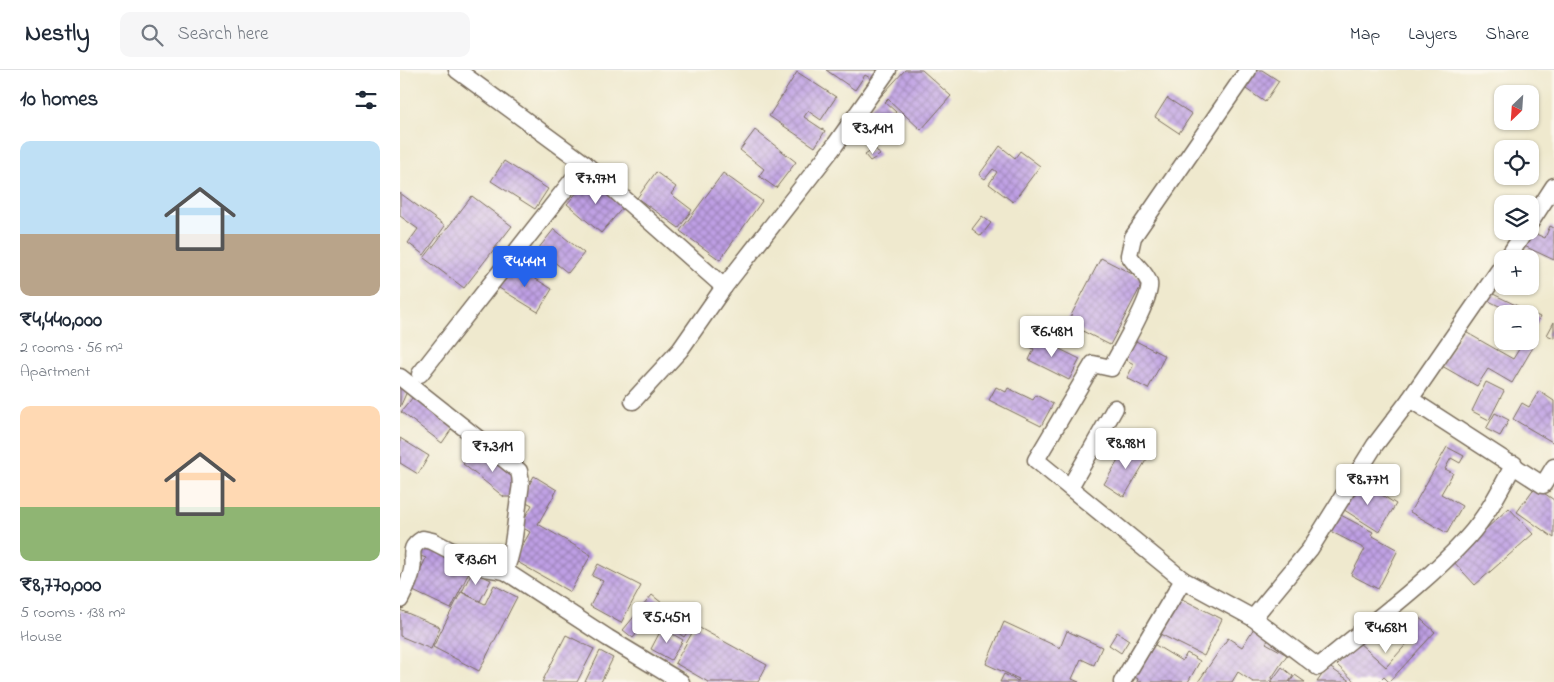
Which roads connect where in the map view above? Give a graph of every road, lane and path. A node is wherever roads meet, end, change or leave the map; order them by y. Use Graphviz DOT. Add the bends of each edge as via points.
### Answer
graph roads {
  1 [pos="457,70"];
  2 [pos="888,70"];
  3 [pos="1248,70"];
  4 [pos="585,164"];
  5 [pos="1554,186"];
  6 [pos="1539,209"];
  7 [pos="1494,278"];
  8 [pos="724,287"];
  9 [pos="420,374"];
  10 [pos="400,377"];
  11 [pos="1410,399"];
  12 [pos="633,401"];
  13 [pos="1115,408"];
  14 [pos="1514,464"];
  15 [pos="1554,466"];
  16 [pos="1070,487"];
  17 [pos="1549,488"];
  18 [pos="505,571"];
  19 [pos="1183,580"];
  20 [pos="400,600"];
  21 [pos="1252,618"];
  22 [pos="681,682"];
  23 [pos="1122,682"];
  1 -- 4 [label="street"];
  2 -- 8 [label="street" via="835,145"];
  3 -- 16 [label="street" via="1133,236 1129,255 1145,275 1150,288 1111,368 1093,364 1036,460"];
  4 -- 8 [label="street"];
  4 -- 9 [label="street"];
  5 -- 6 [label="street"];
  7 -- 11 [label="street"];
  8 -- 12 [label="street" via="680,350"];
  10 -- 18 [label="street" via="519,471 523,484 514,548"];
  11 -- 14 [label="street"];
  11 -- 21 [label="street" via="1374,445 1310,549"];
  13 -- 16 [label="street"];
  14 -- 17 [label="street"];
  14 -- 21 [label="street" via="1490,508 1467,537 1434,570 1318,667"];
  15 -- 17 [label="street"];
  16 -- 19 [label="street"];
  18 -- 20 [label="street" via="485,568 423,539 415,544 411,555 413,567"];
  18 -- 22 [label="street"];
  19 -- 21 [label="street"];
  19 -- 23 [label="street"];
}
